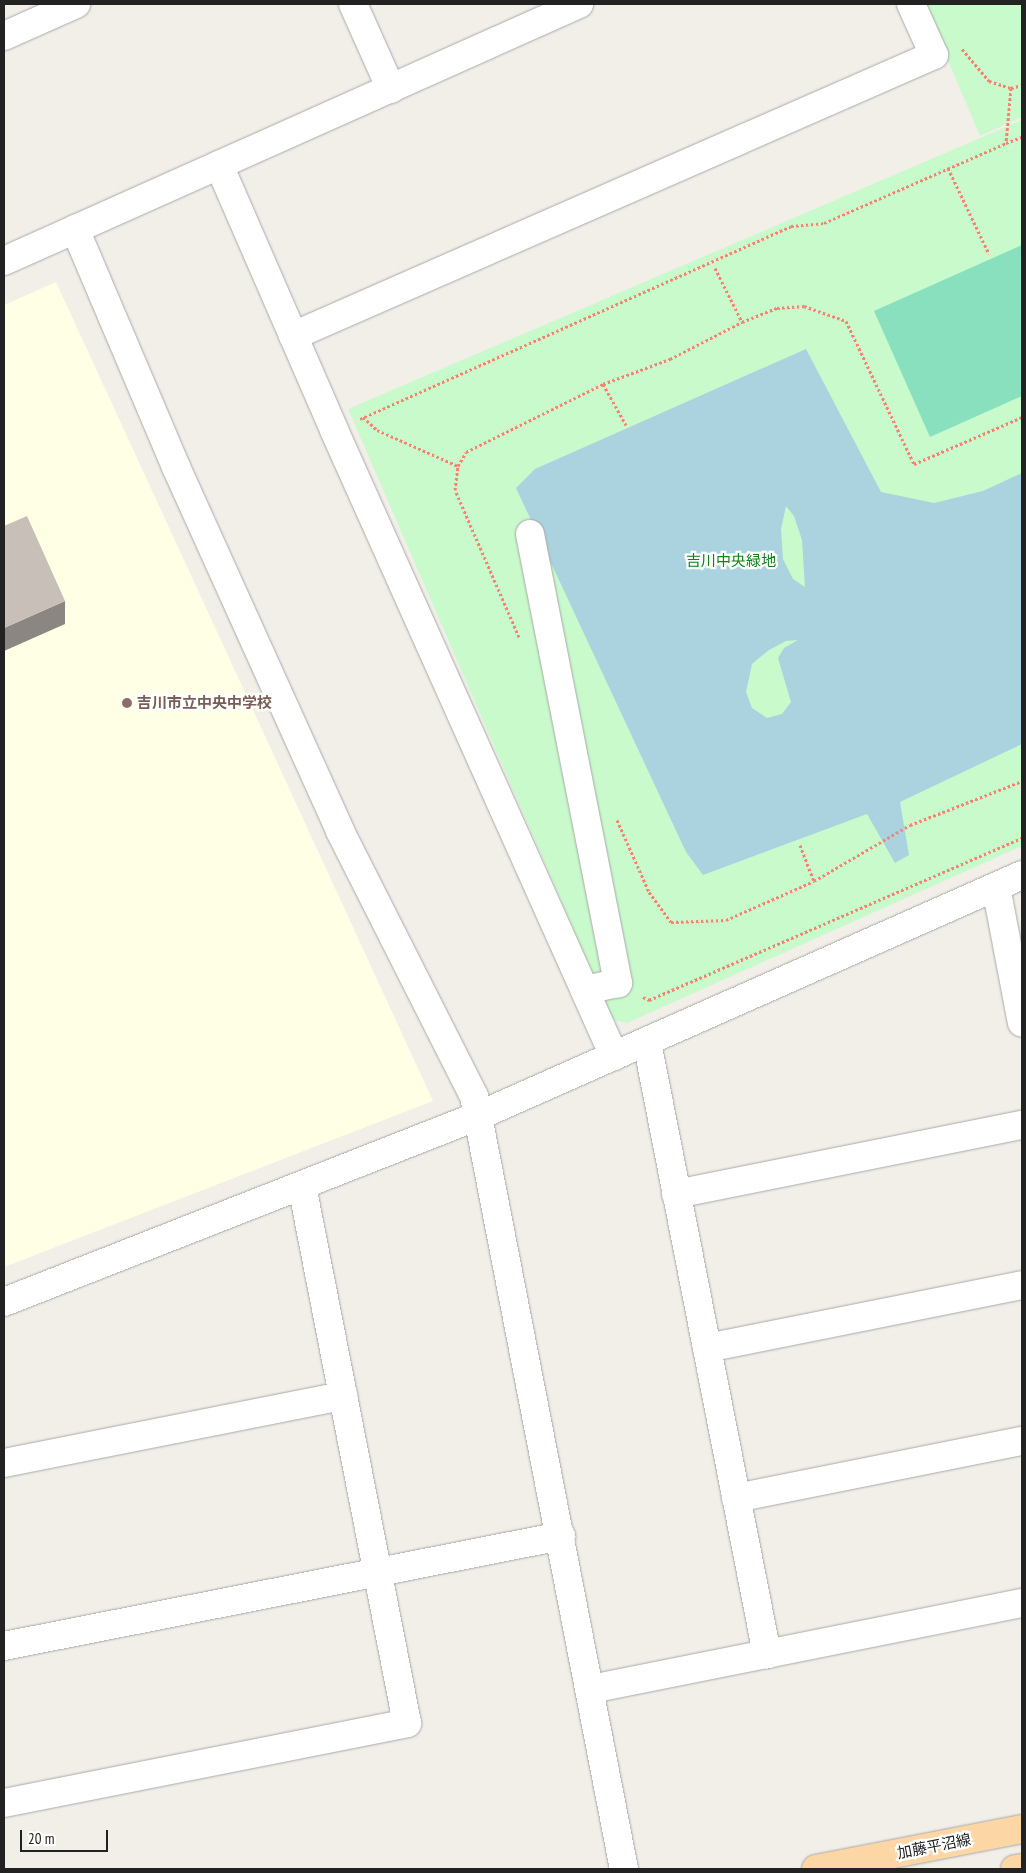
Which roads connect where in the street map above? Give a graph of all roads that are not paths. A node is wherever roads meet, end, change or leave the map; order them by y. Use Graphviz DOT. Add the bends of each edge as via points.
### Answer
graph roads {
  1 [pos="76,4"];
  2 [pos="353,4"];
  3 [pos="579,4"];
  4 [pos="911,4"];
  5 [pos="4,36"];
  6 [pos="391,89"];
  7 [pos="219,165"];
  8 [pos="74,229"];
  9 [pos="4,261"];
  10 [pos="293,336"];
  11 [pos="530,534"];
  12 [pos="1022,875"];
  13 [pos="996,887"];
  14 [pos="1017,972"];
  15 [pos="585,990"];
  16 [pos="1022,1023"];
  17 [pos="647,1042"];
  18 [pos="614,1056"];
  19 [pos="478,1116"];
  20 [pos="1022,1125"];
  21 [pos="302,1186"];
  22 [pos="676,1194"];
  23 [pos="1022,1286"];
  24 [pos="4,1302"];
  25 [pos="707,1348"];
  26 [pos="343,1396"];
  27 [pos="1022,1441"];
  28 [pos="4,1463"];
  29 [pos="736,1498"];
  30 [pos="560,1536"];
  31 [pos="378,1572"];
  32 [pos="1022,1603"];
  33 [pos="4,1646"];
  34 [pos="767,1654"];
  35 [pos="591,1689"];
  36 [pos="4,1803"];
  37 [pos="1022,1828"];
  38 [pos="1022,1868"];
  39 [pos="624,1869"];
  40 [pos="816,1869"];
  41 [pos="1014,1869"];
  1 -- 5 [label="street"];
  2 -- 6 [label="street"];
  3 -- 6 [label="street"];
  4 -- 10 [label="street" via="934,54"];
  6 -- 7 [label="street"];
  7 -- 8 [label="street"];
  7 -- 10 [label="street"];
  8 -- 9 [label="street"];
  8 -- 19 [label="street" via="267,673 340,831 470,1088"];
  10 -- 15 [label="street"];
  11 -- 15 [label="street" via="618,982"];
  12 -- 13 [label="street"];
  13 -- 14 [label="street"];
  13 -- 17 [label="street"];
  14 -- 16 [label="street"];
  15 -- 18 [label="street"];
  17 -- 18 [label="street"];
  17 -- 22 [label="street"];
  18 -- 19 [label="street"];
  19 -- 21 [label="street"];
  19 -- 30 [label="street"];
  20 -- 22 [label="street"];
  21 -- 24 [label="street"];
  21 -- 26 [label="street"];
  22 -- 25 [label="street"];
  23 -- 25 [label="street"];
  25 -- 29 [label="street"];
  26 -- 28 [label="street"];
  26 -- 31 [label="street"];
  27 -- 29 [label="street"];
  29 -- 34 [label="street"];
  30 -- 31 [label="street"];
  30 -- 35 [label="street"];
  31 -- 33 [label="street"];
  31 -- 36 [label="street" via="407,1723"];
  32 -- 34 [label="street"];
  34 -- 35 [label="street"];
  35 -- 39 [label="street"];
  37 -- 40 [label="main road, 加藤平沼線"];
  38 -- 41 [label="main road"];
}
